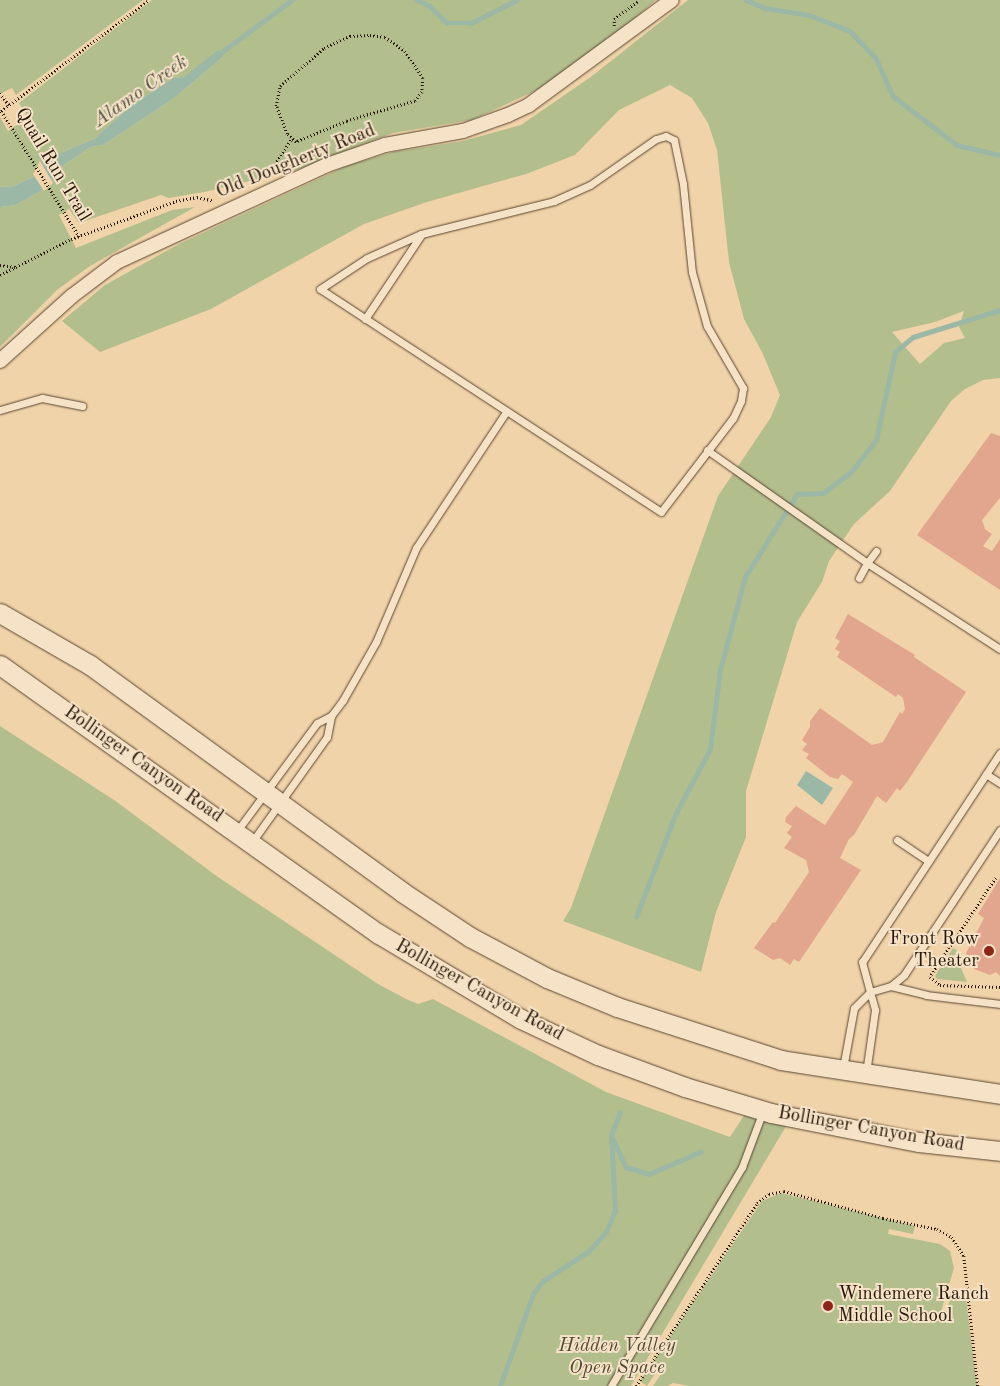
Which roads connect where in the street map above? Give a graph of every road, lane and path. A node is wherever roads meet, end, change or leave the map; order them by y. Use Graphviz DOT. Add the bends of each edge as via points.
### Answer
graph roads {
  1 [pos="149,0"];
  2 [pos="672,0"];
  3 [pos="0,93"];
  4 [pos="9,105"];
  5 [pos="292,138"];
  6 [pos="253,199"];
  7 [pos="226,210"];
  8 [pos="421,234"];
  9 [pos="79,237"];
  10 [pos="0,265"];
  11 [pos="16,267"];
  12 [pos="0,275"];
  13 [pos="365,319"];
  14 [pos="0,361"];
  15 [pos="82,406"];
  16 [pos="0,410"];
  17 [pos="506,412"];
  18 [pos="707,450"];
  19 [pos="876,551"];
  20 [pos="867,563"];
  21 [pos="859,578"];
  22 [pos="0,613"];
  23 [pos="1000,649"];
  24 [pos="0,664"];
  25 [pos="331,716"];
  26 [pos="1000,753"];
  27 [pos="986,774"];
  28 [pos="1000,783"];
  29 [pos="263,793"];
  30 [pos="279,805"];
  31 [pos="1000,830"];
  32 [pos="244,837"];
  33 [pos="897,840"];
  34 [pos="928,861"];
  35 [pos="996,878"];
  36 [pos="891,986"];
  37 [pos="1000,987"];
  38 [pos="870,992"];
  39 [pos="1000,1004"];
  40 [pos="843,1071"];
  41 [pos="866,1074"];
  42 [pos="1000,1094"];
  43 [pos="763,1111"];
  44 [pos="1000,1151"];
  45 [pos="611,1386"];
  46 [pos="636,1386"];
  47 [pos="978,1386"];
  1 -- 4 [label="path, Quail Run Trail"];
  2 -- 6 [label="street, Old Dougherty Road" via="536,100 508,116 463,131 385,144 327,165"];
  3 -- 4 [label="path"];
  4 -- 9 [label="path, Quail Run Trail" via="1,111"];
  5 -- 5 [label="path" via="296,142 347,121 415,101 422,92 423,78 416,64 395,42 385,37 350,36 324,48 287,78 276,98 287,134"];
  5 -- 6 [label="path"];
  6 -- 7 [label="street, Old Dougherty Road"];
  7 -- 9 [label="path" via="210,199 197,197"];
  7 -- 14 [label="street, Old Dougherty Road" via="116,262 72,296"];
  8 -- 13 [label="lane"];
  8 -- 13 [label="lane" via="367,258 320,289"];
  8 -- 18 [label="lane" via="554,201 590,185 656,139 666,136 674,140 692,272 708,326 743,388 741,401 732,418"];
  9 -- 11 [label="path"];
  10 -- 11 [label="path"];
  11 -- 12 [label="path"];
  13 -- 17 [label="lane"];
  15 -- 16 [label="lane" via="42,398"];
  17 -- 18 [label="lane" via="661,512"];
  17 -- 25 [label="lane" via="416,548 376,642"];
  18 -- 20 [label="lane"];
  19 -- 20 [label="lane"];
  20 -- 21 [label="lane"];
  20 -- 23 [label="lane"];
  22 -- 29 [label="main road" via="90,665"];
  24 -- 32 [label="main road, Bollinger Canyon Road"];
  25 -- 29 [label="lane" via="317,723"];
  25 -- 30 [label="lane" via="327,737"];
  26 -- 27 [label="lane"];
  27 -- 28 [label="lane"];
  27 -- 34 [label="lane"];
  29 -- 30 [label="main road"];
  29 -- 32 [label="lane"];
  30 -- 32 [label="lane"];
  30 -- 40 [label="main road" via="470,938 547,978 617,1007 781,1060"];
  31 -- 36 [label="lane" via="904,976"];
  32 -- 43 [label="main road, Bollinger Canyon Road" via="379,934 521,1019 598,1055"];
  33 -- 34 [label="lane"];
  34 -- 38 [label="lane" via="862,962"];
  35 -- 37 [label="path" via="930,977 940,985"];
  36 -- 38 [label="lane"];
  36 -- 39 [label="lane" via="926,995"];
  38 -- 40 [label="lane" via="854,1008"];
  38 -- 41 [label="lane" via="875,1010"];
  40 -- 41 [label="main road"];
  41 -- 42 [label="main road"];
  43 -- 44 [label="main road, Bollinger Canyon Road" via="859,1132"];
  43 -- 45 [label="lane" via="742,1167"];
  46 -- 47 [label="path" via="757,1203 768,1194 784,1191 937,1229 952,1237 964,1256"];
}
